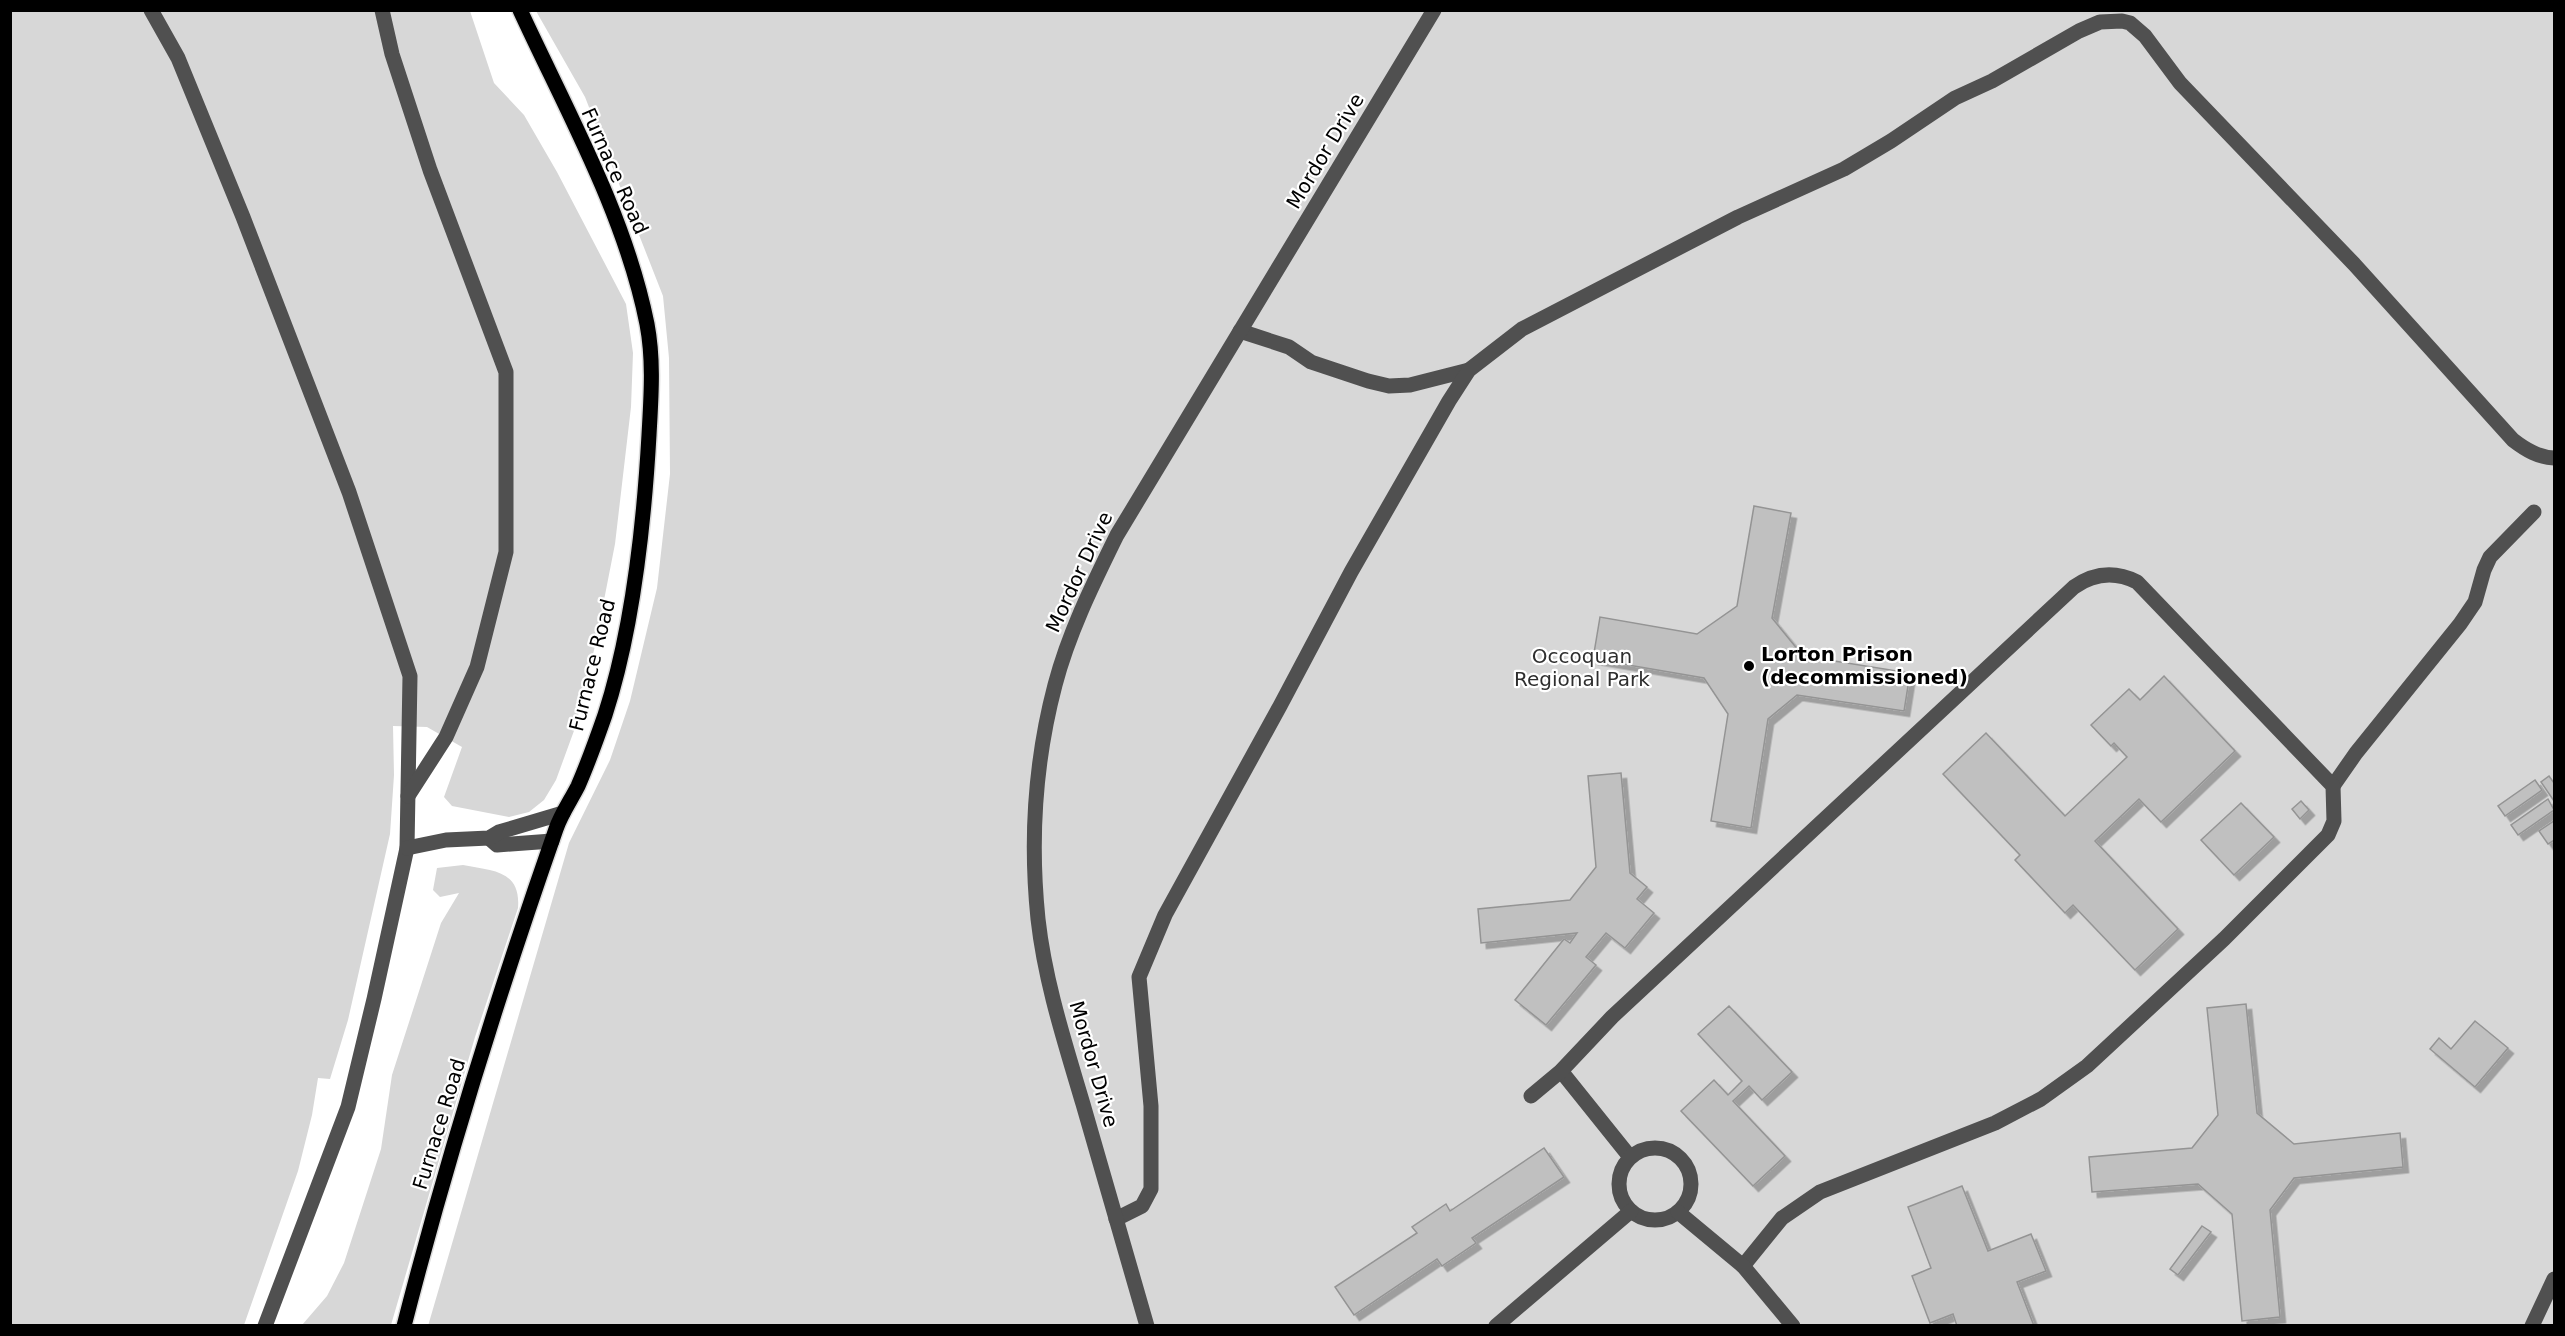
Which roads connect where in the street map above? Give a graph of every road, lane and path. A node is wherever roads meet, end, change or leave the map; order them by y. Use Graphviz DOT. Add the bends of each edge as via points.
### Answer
graph roads {
  1 [pos="152,10"];
  2 [pos="382,10"];
  3 [pos="520,10"];
  4 [pos="1434,10"];
  5 [pos="1240,331"];
  6 [pos="1469,370"];
  7 [pos="2554,458"];
  8 [pos="2534,512"];
  9 [pos="2333,786"];
  10 [pos="408,796"];
  11 [pos="563,813"];
  12 [pos="489,838"];
  13 [pos="552,841"];
  14 [pos="406,848"];
  15 [pos="1561,1071"];
  16 [pos="1531,1096"];
  17 [pos="1630,1157"];
  18 [pos="1631,1210"];
  19 [pos="1678,1212"];
  20 [pos="1116,1219"];
  21 [pos="1743,1266"];
  22 [pos="2554,1279"];
  23 [pos="265,1326"];
  24 [pos="404,1326"];
  25 [pos="1148,1326"];
  26 [pos="1496,1326"];
  27 [pos="1793,1326"];
  28 [pos="2532,1326"];
  1 -- 10 [label="street" via="178,58 247,228 393,622 410,676"];
  2 -- 10 [label="street" via="392,54 430,170 506,372 506,552 477,666 446,737"];
  3 -- 11 [label="main road, Furnace Road" via="606,195 628,253 647,326 652,384 647,473 622,647 606,714"];
  4 -- 5 [label="street, Mordor Drive"];
  5 -- 6 [label="street" via="1289,347 1311,362 1389,386 1410,386"];
  5 -- 20 [label="street, Mordor Drive" via="1117,535 1085,599 1055,684 1039,768 1035,865 1045,965"];
  6 -- 7 [label="street" via="1522,329 1738,217 1844,169 1955,98 2079,31 2100,22 2122,21 2145,36 2180,83 2354,264 2513,440 2526,450"];
  6 -- 20 [label="street" via="1351,572 1165,915 1144,961 1138,987 1151,1106 1151,1189 1142,1206"];
  8 -- 9 [label="street" via="2490,557 2475,602"];
  9 -- 15 [label="street" via="2137,582 2115,574 2085,579 1612,1017"];
  9 -- 21 [label="street" via="2334,821 2318,848 2087,1066 2041,1099 1995,1123 1820,1192 1782,1218"];
  10 -- 14 [label="street"];
  11 -- 12 [label="street"];
  11 -- 13 [label="main road, Furnace Road"];
  12 -- 13 [label="street" via="497,845"];
  12 -- 14 [label="street" via="446,840"];
  13 -- 24 [label="main road, Furnace Road" via="490,1027"];
  14 -- 23 [label="street" via="348,1107"];
  15 -- 16 [label="street"];
  15 -- 17 [label="street"];
  17 -- 18 [label="street" via="1623,1167 1619,1190"];
  17 -- 19 [label="street" via="1662,1148 1682,1160 1691,1181 1686,1203"];
  18 -- 19 [label="street" via="1649,1220"];
  18 -- 26 [label="street"];
  19 -- 21 [label="street"];
  20 -- 25 [label="street, Mordor Drive"];
  21 -- 27 [label="street"];
  22 -- 28 [label="street"];
}
